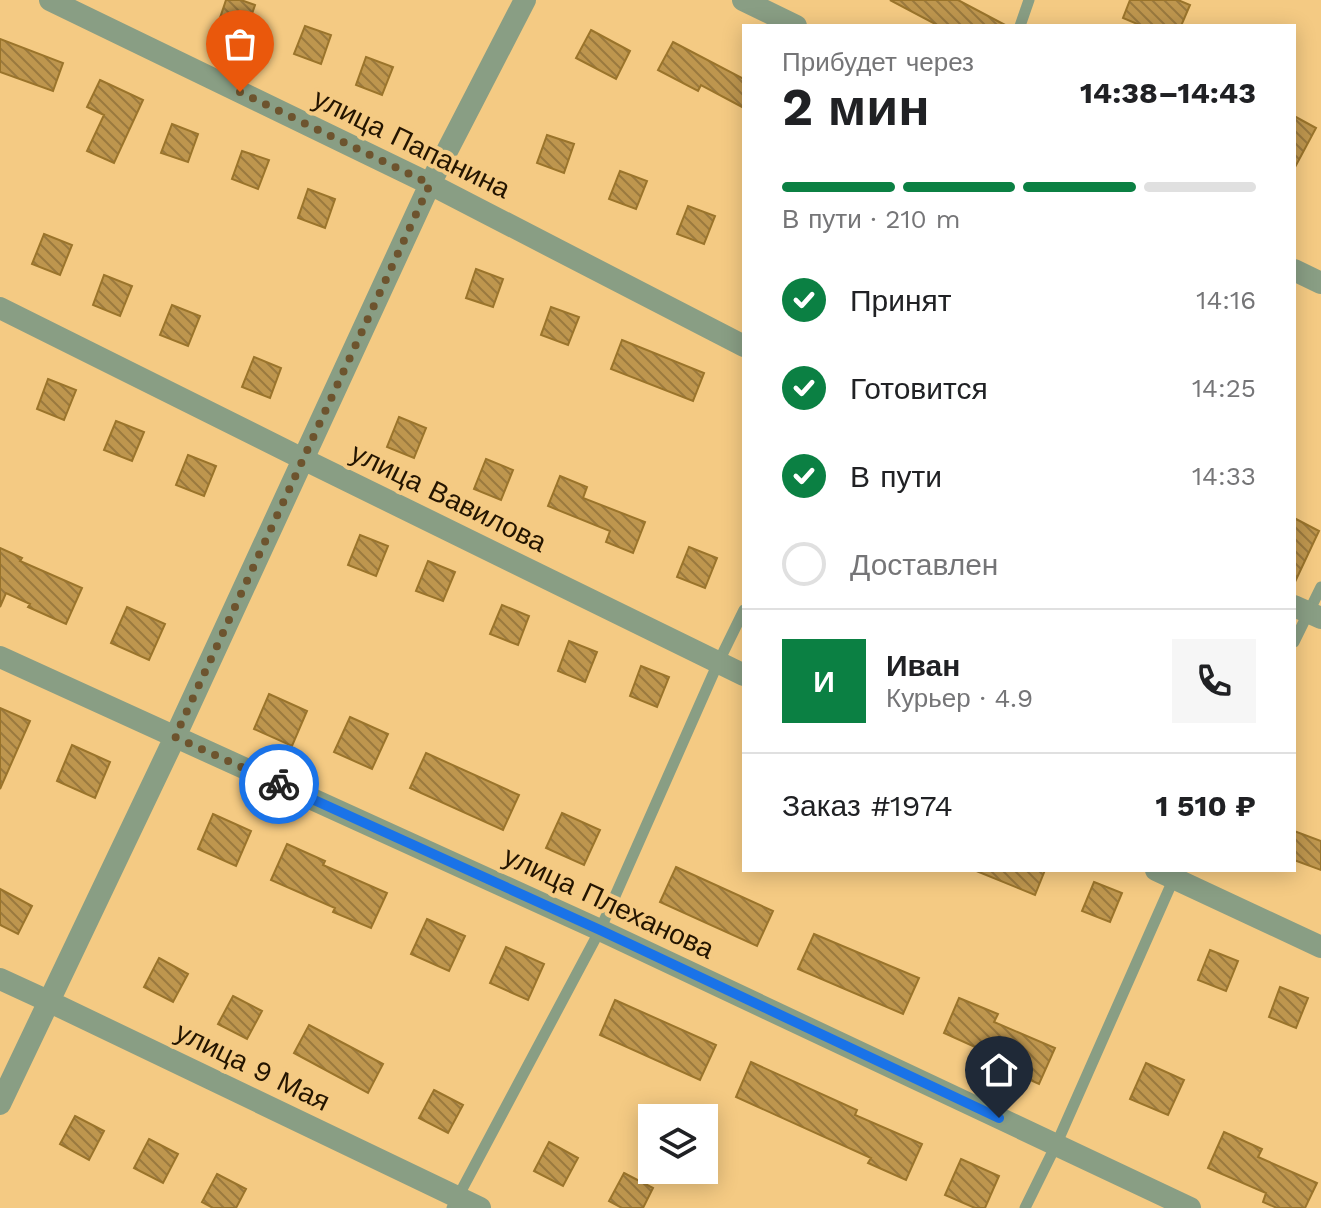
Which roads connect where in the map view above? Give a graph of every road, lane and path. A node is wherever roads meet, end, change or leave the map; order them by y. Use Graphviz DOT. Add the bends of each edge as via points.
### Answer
graph roads {
  1 [pos="50,0"];
  2 [pos="525,0"];
  3 [pos="743,0"];
  4 [pos="1029,0"];
  5 [pos="792,24"];
  6 [pos="1021,24"];
  7 [pos="430,184"];
  8 [pos="1296,271"];
  9 [pos="1321,283"];
  10 [pos="0,308"];
  11 [pos="742,345"];
  12 [pos="303,459"];
  13 [pos="1321,587"];
  14 [pos="1308,612"];
  15 [pos="742,614"];
  16 [pos="1296,638"];
  17 [pos="0,657"];
  18 [pos="718,663"];
  19 [pos="742,674"];
  20 [pos="175,737"];
  21 [pos="1169,873"];
  22 [pos="600,930"];
  23 [pos="1321,947"];
  24 [pos="0,979"];
  25 [pos="48,1001"];
  26 [pos="0,1104"];
  27 [pos="1056,1145"];
  28 [pos="454,1202"];
  29 [pos="480,1208"];
  30 [pos="1025,1208"];
  31 [pos="1190,1208"];
  1 -- 7 [label="street, улица Папанина"];
  2 -- 7 [label="street"];
  3 -- 5 [label="street"];
  4 -- 6 [label="lane"];
  7 -- 11 [label="street, улица Папанина"];
  7 -- 12 [label="street"];
  8 -- 9 [label="street"];
  10 -- 12 [label="street, улица Вавилова"];
  12 -- 18 [label="street, улица Вавилова"];
  12 -- 20 [label="street"];
  13 -- 14 [label="lane"];
  14 -- 16 [label="lane"];
  15 -- 18 [label="lane"];
  17 -- 20 [label="street, улица Плеханова"];
  18 -- 19 [label="street, улица Вавилова"];
  18 -- 22 [label="lane"];
  20 -- 22 [label="street, улица Плеханова"];
  20 -- 25 [label="street"];
  21 -- 23 [label="street"];
  21 -- 27 [label="lane"];
  22 -- 27 [label="street, улица Плеханова"];
  22 -- 28 [label="lane"];
  24 -- 25 [label="street, улица 9 Мая"];
  25 -- 26 [label="street"];
  25 -- 28 [label="street, улица 9 Мая"];
  27 -- 30 [label="lane"];
  27 -- 31 [label="street, улица Плеханова"];
  28 -- 29 [label="street, улица 9 Мая"];
}
